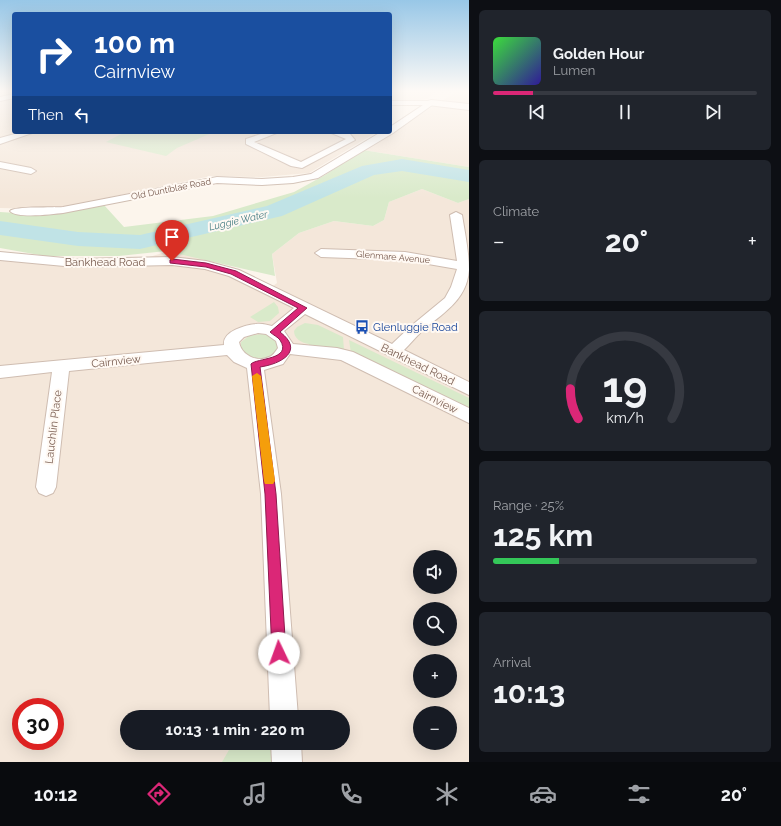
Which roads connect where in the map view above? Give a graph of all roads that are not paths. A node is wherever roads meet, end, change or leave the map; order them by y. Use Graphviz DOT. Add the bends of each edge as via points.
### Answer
graph roads {
  1 [pos="24,134"];
  2 [pos="269,134"];
  3 [pos="340,134"];
  4 [pos="384,134"];
  5 [pos="0,141"];
  6 [pos="1,166"];
  7 [pos="31,171"];
  8 [pos="16,211"];
  9 [pos="456,215"];
  10 [pos="321,253"];
  11 [pos="0,256"];
  12 [pos="464,266"];
  13 [pos="303,308"];
  14 [pos="274,332"];
  15 [pos="231,349"];
  16 [pos="286,349"];
  17 [pos="394,352"];
  18 [pos="255,364"];
  19 [pos="61,367"];
  20 [pos="0,372"];
  21 [pos="469,389"];
  22 [pos="469,416"];
  23 [pos="46,487"];
  24 [pos="284,710"];
  25 [pos="287,750"];
  26 [pos="288,762"];
  1 -- 5 [label="street"];
  2 -- 3 [label="street" via="249,141 250,144 294,164 302,165 351,140"];
  4 -- 8 [label="street, Old Duntiblae Road" via="314,176 262,182 217,180 63,210"];
  6 -- 7 [label="street"];
  9 -- 12 [label="street"];
  10 -- 12 [label="street, Glenmare Avenue" via="392,255"];
  11 -- 13 [label="street, Bankhead Road" via="75,263 172,261 206,265 234,273"];
  12 -- 17 [label="street" via="458,288 451,300 416,329"];
  13 -- 14 [label="street"];
  13 -- 17 [label="street, Bankhead Road"];
  14 -- 15 [label="street" via="257,328 240,333 234,337"];
  14 -- 16 [label="street" via="284,339"];
  15 -- 18 [label="street" via="240,359"];
  15 -- 19 [label="street, Cairnview"];
  16 -- 18 [label="street" via="284,354 272,362"];
  16 -- 22 [label="street, Cairnview" via="347,356"];
  17 -- 21 [label="street, Bankhead Road"];
  18 -- 24 [label="street" via="271,494"];
  19 -- 20 [label="street, Cairnview"];
  19 -- 23 [label="street, Lauchlin Place"];
  25 -- 26 [label="street"];
}
